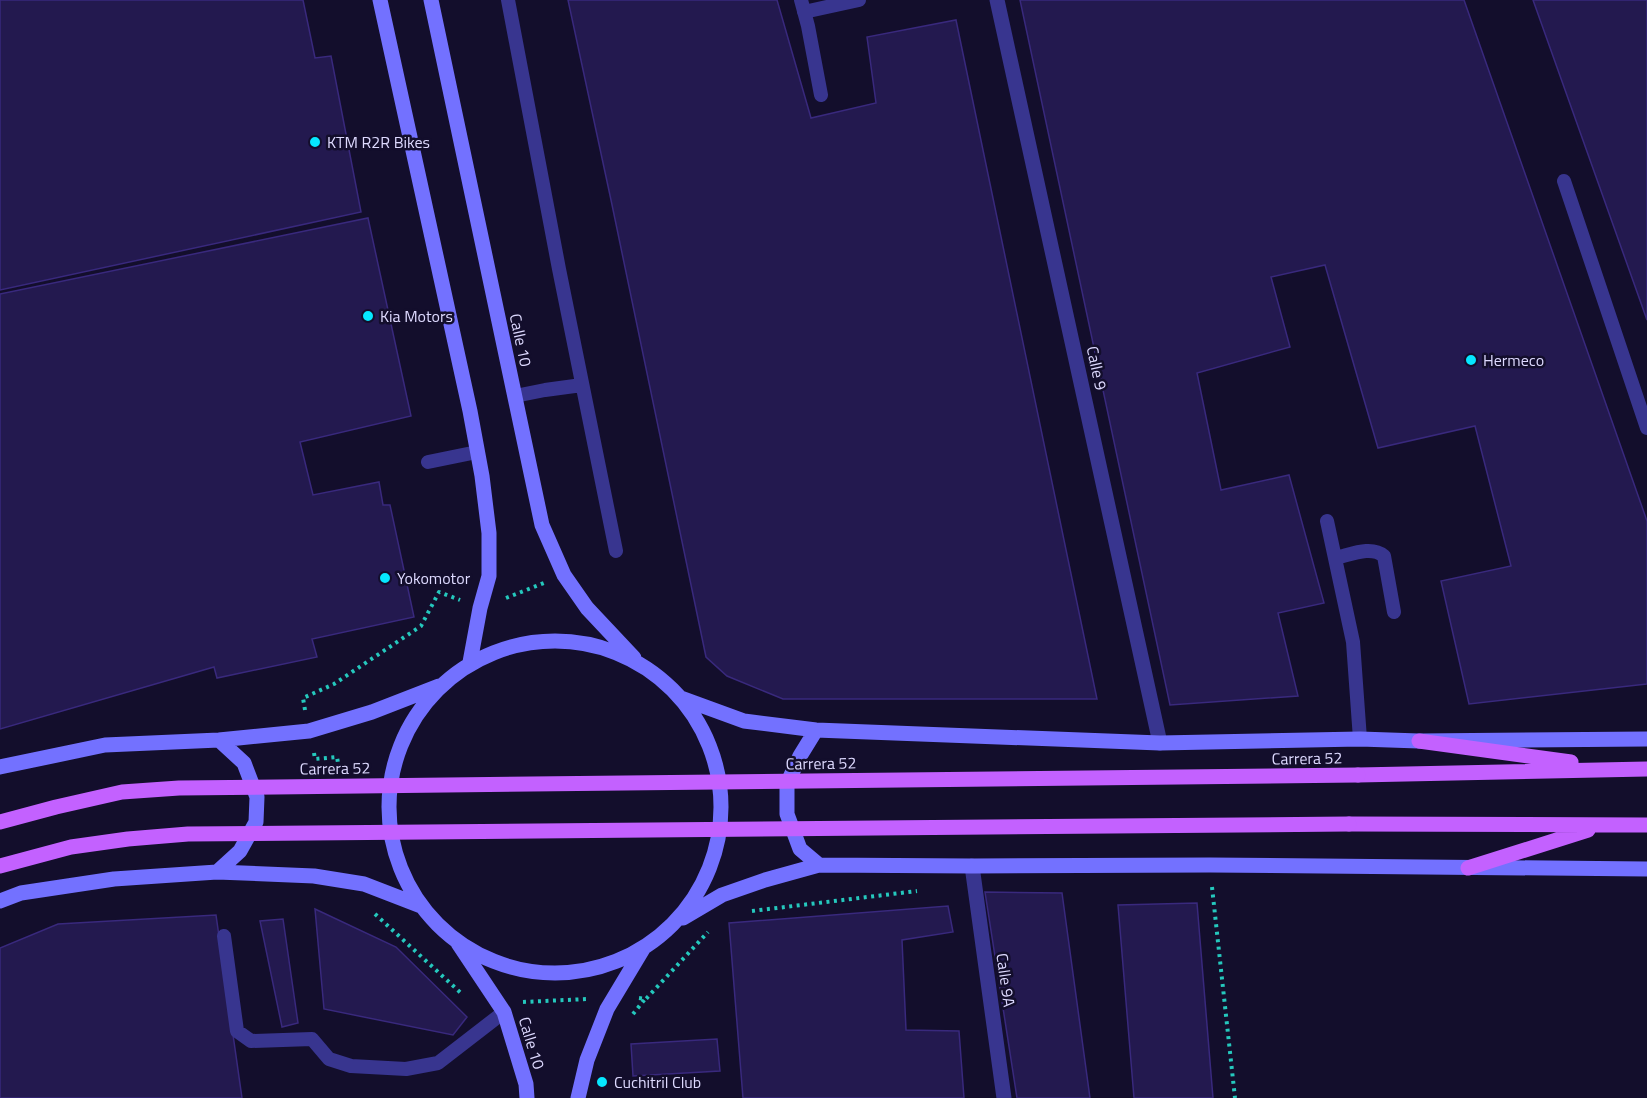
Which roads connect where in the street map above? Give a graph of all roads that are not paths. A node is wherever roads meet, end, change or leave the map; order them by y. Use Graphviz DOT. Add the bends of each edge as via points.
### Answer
graph roads {
  1 [pos="380,0"];
  2 [pos="431,0"];
  3 [pos="508,0"];
  4 [pos="859,0"];
  5 [pos="998,0"];
  6 [pos="802,6"];
  7 [pos="821,94"];
  8 [pos="1564,181"];
  9 [pos="582,385"];
  10 [pos="515,396"];
  11 [pos="1647,428"];
  12 [pos="477,452"];
  13 [pos="428,462"];
  14 [pos="1327,521"];
  15 [pos="616,552"];
  16 [pos="1335,558"];
  17 [pos="1394,612"];
  18 [pos="636,660"];
  19 [pos="470,662"];
  20 [pos="439,686"];
  21 [pos="681,698"];
  22 [pos="816,730"];
  23 [pos="1360,738"];
  24 [pos="1647,739"];
  25 [pos="219,740"];
  26 [pos="1419,741"];
  27 [pos="1161,743"];
  28 [pos="0,767"];
  29 [pos="1616,769"];
  30 [pos="1647,769"];
  31 [pos="0,822"];
  32 [pos="1604,825"];
  33 [pos="1647,825"];
  34 [pos="819,865"];
  35 [pos="0,866"];
  36 [pos="972,866"];
  37 [pos="1468,868"];
  38 [pos="1647,869"];
  39 [pos="217,872"];
  40 [pos="0,901"];
  41 [pos="421,906"];
  42 [pos="678,921"];
  43 [pos="224,936"];
  44 [pos="456,941"];
  45 [pos="643,949"];
  46 [pos="504,1012"];
  47 [pos="527,1098"];
  48 [pos="578,1098"];
  49 [pos="1004,1098"];
  1 -- 12 [label="street"];
  2 -- 10 [label="street, Calle 10"];
  3 -- 9 [label="lane"];
  4 -- 6 [label="lane"];
  5 -- 27 [label="street, Calle 9"];
  6 -- 7 [label="lane"];
  8 -- 11 [label="lane"];
  9 -- 10 [label="lane"];
  9 -- 15 [label="lane"];
  10 -- 18 [label="street, Calle 10" via="543,525 564,575 587,608"];
  12 -- 13 [label="lane"];
  12 -- 19 [label="street" via="489,533 489,576"];
  14 -- 16 [label="lane"];
  16 -- 17 [label="lane" via="1366,551 1384,556"];
  16 -- 23 [label="lane" via="1353,642"];
  18 -- 19 [label="street" via="581,642 524,642"];
  18 -- 21 [label="street"];
  19 -- 20 [label="street"];
  20 -- 25 [label="street" via="309,731"];
  20 -- 41 [label="street" via="410,724 392,768 388,816 398,864"];
  21 -- 22 [label="street, Carrera 52" via="744,721"];
  21 -- 42 [label="street" via="704,731 718,770 722,810 709,869"];
  22 -- 27 [label="street, Carrera 52"];
  22 -- 34 [label="street" via="787,784 787,814 800,849"];
  23 -- 26 [label="street, Carrera 52"];
  23 -- 27 [label="street, Carrera 52"];
  24 -- 26 [label="street, Carrera 52"];
  25 -- 28 [label="street" via="105,745"];
  25 -- 39 [label="street" via="244,763 257,797 256,822 240,851"];
  26 -- 29 [label="main road"];
  29 -- 30 [label="main road, Carrera 52"];
  29 -- 31 [label="main road, Carrera 52, bridge" via="179,788 122,792"];
  32 -- 33 [label="main road"];
  32 -- 35 [label="main road, bridge" via="188,834 71,848"];
  32 -- 37 [label="main road"];
  34 -- 36 [label="street"];
  34 -- 42 [label="street" via="722,895"];
  36 -- 37 [label="street"];
  36 -- 49 [label="street, Calle 9A"];
  37 -- 38 [label="street"];
  39 -- 40 [label="street" via="114,879"];
  39 -- 41 [label="street" via="314,876 364,884"];
  41 -- 44 [label="street"];
  42 -- 45 [label="street"];
  43 -- 46 [label="lane" via="237,1031 251,1041 312,1039 329,1059 340,1063 406,1069 438,1063"];
  44 -- 45 [label="street" via="501,965 551,974 601,967"];
  44 -- 46 [label="street, Calle 10"];
  45 -- 48 [label="street" via="607,1009 586,1060"];
  46 -- 47 [label="street, Calle 10"];
}
